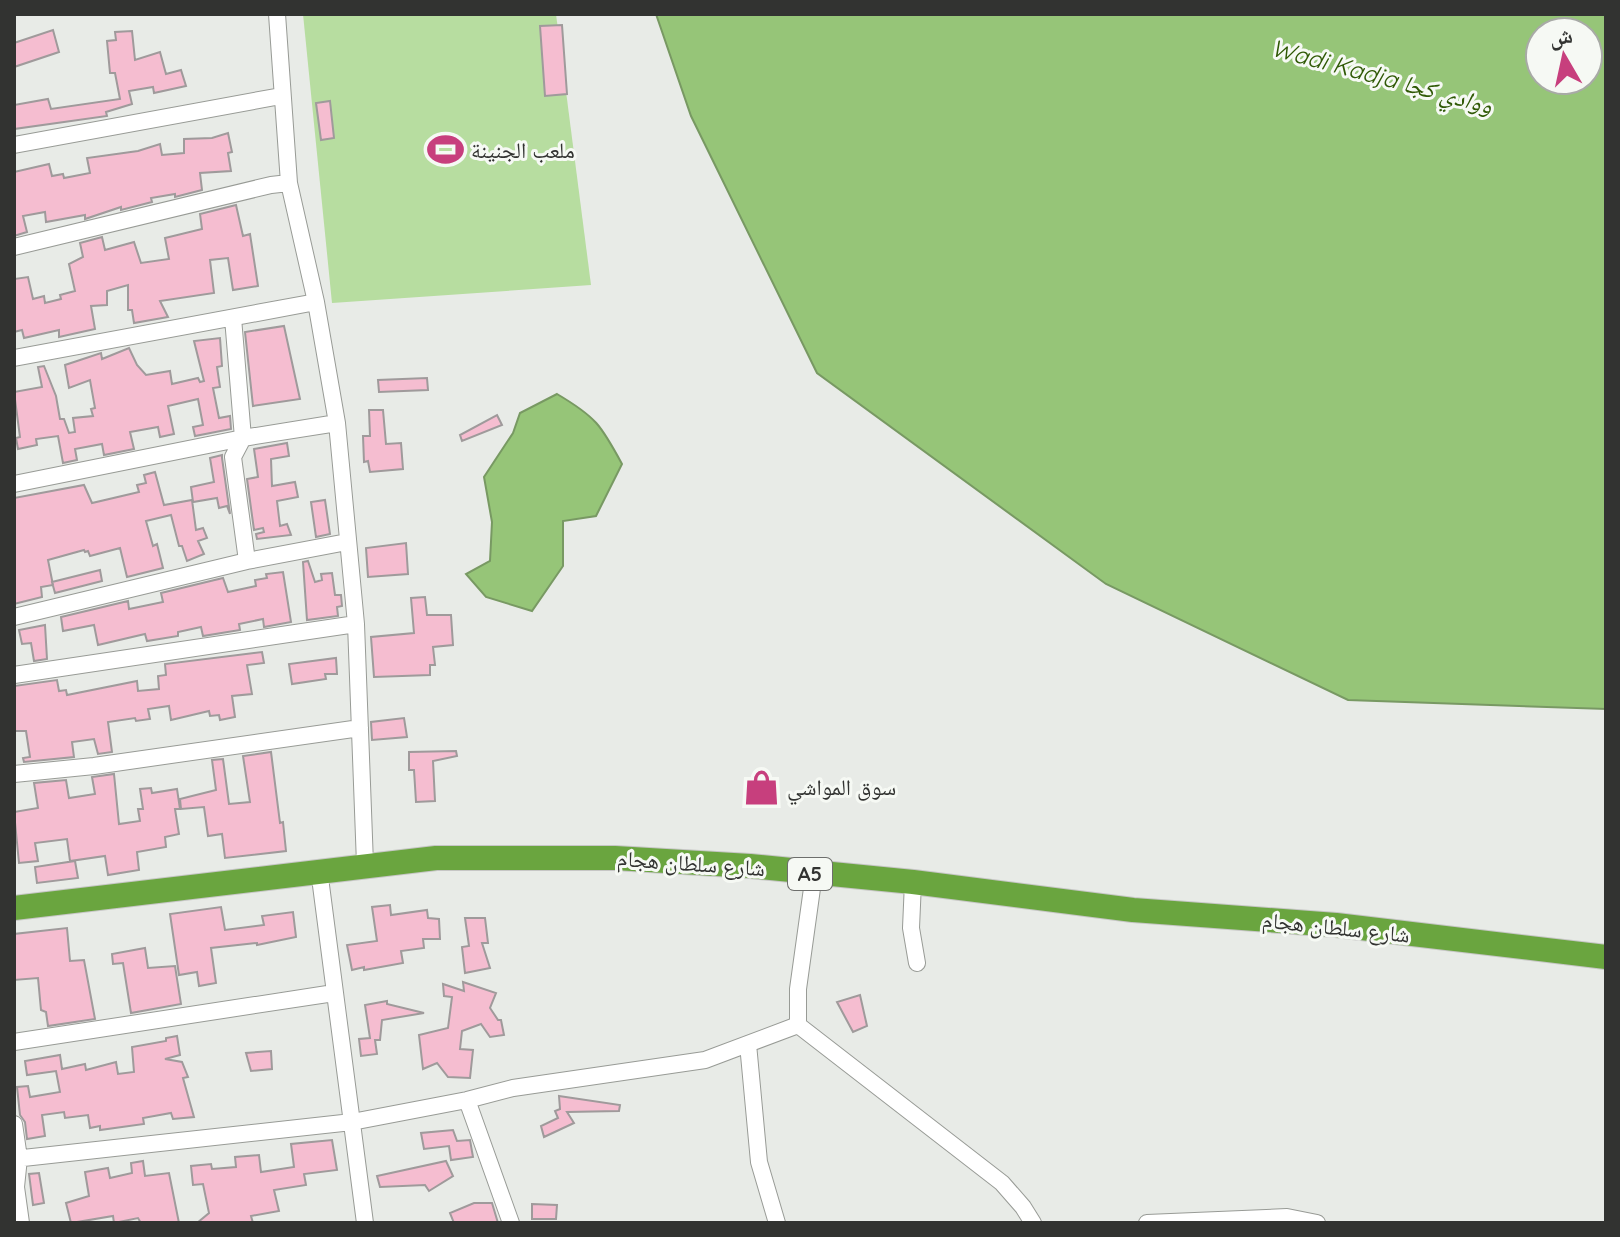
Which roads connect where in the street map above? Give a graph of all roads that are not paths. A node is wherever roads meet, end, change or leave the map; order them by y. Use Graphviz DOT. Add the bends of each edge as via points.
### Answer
graph roads {
  1 [pos="277,14"];
  2 [pos="281,96"];
  3 [pos="14,145"];
  4 [pos="289,183"];
  5 [pos="14,247"];
  6 [pos="316,302"];
  7 [pos="233,318"];
  8 [pos="14,358"];
  9 [pos="337,423"];
  10 [pos="243,438"];
  11 [pos="14,484"];
  12 [pos="347,542"];
  13 [pos="247,561"];
  14 [pos="14,617"];
  15 [pos="356,624"];
  16 [pos="14,675"];
  17 [pos="360,728"];
  18 [pos="14,774"];
  19 [pos="365,864"];
  20 [pos="319,870"];
  21 [pos="814,874"];
  22 [pos="913,882"];
  23 [pos="14,908"];
  24 [pos="1606,957"];
  25 [pos="917,963"];
  26 [pos="334,993"];
  27 [pos="798,1025"];
  28 [pos="14,1042"];
  29 [pos="748,1044"];
  30 [pos="467,1100"];
  31 [pos="352,1122"];
  32 [pos="14,1124"];
  33 [pos="17,1158"];
  34 [pos="21,1223"];
  35 [pos="365,1223"];
  36 [pos="511,1223"];
  37 [pos="777,1223"];
  38 [pos="1033,1223"];
  39 [pos="1147,1223"];
  40 [pos="1317,1223"];
  1 -- 2 [label="street"];
  2 -- 3 [label="street"];
  2 -- 4 [label="street"];
  4 -- 5 [label="street"];
  4 -- 6 [label="street"];
  6 -- 7 [label="street"];
  6 -- 9 [label="street"];
  7 -- 8 [label="street"];
  7 -- 10 [label="street"];
  9 -- 10 [label="street"];
  9 -- 12 [label="street"];
  10 -- 11 [label="street"];
  10 -- 13 [label="street" via="233,457"];
  12 -- 13 [label="street"];
  12 -- 15 [label="street"];
  13 -- 14 [label="street"];
  15 -- 16 [label="street"];
  15 -- 17 [label="street"];
  17 -- 18 [label="street"];
  17 -- 19 [label="street"];
  19 -- 20 [label="highway, شارع سلطان هجام / A5"];
  19 -- 21 [label="highway, شارع سلطان هجام / A5" via="590,857"];
  20 -- 23 [label="highway, شارع سلطان هجام / A5"];
  20 -- 26 [label="street"];
  21 -- 22 [label="highway, شارع سلطان هجام / A5"];
  21 -- 27 [label="street"];
  22 -- 24 [label="highway, شارع سلطان هجام / A5" via="1133,910 1336,925"];
  22 -- 25 [label="street" via="911,928"];
  26 -- 28 [label="street"];
  26 -- 31 [label="street"];
  27 -- 29 [label="street"];
  27 -- 38 [label="street" via="1002,1183"];
  29 -- 30 [label="street" via="705,1060 513,1088"];
  29 -- 37 [label="street" via="759,1162"];
  30 -- 31 [label="street"];
  30 -- 36 [label="street"];
  31 -- 33 [label="street"];
  31 -- 35 [label="street"];
  32 -- 33 [label="street"];
  33 -- 34 [label="street"];
  39 -- 40 [label="street" via="1287,1217"];
}
